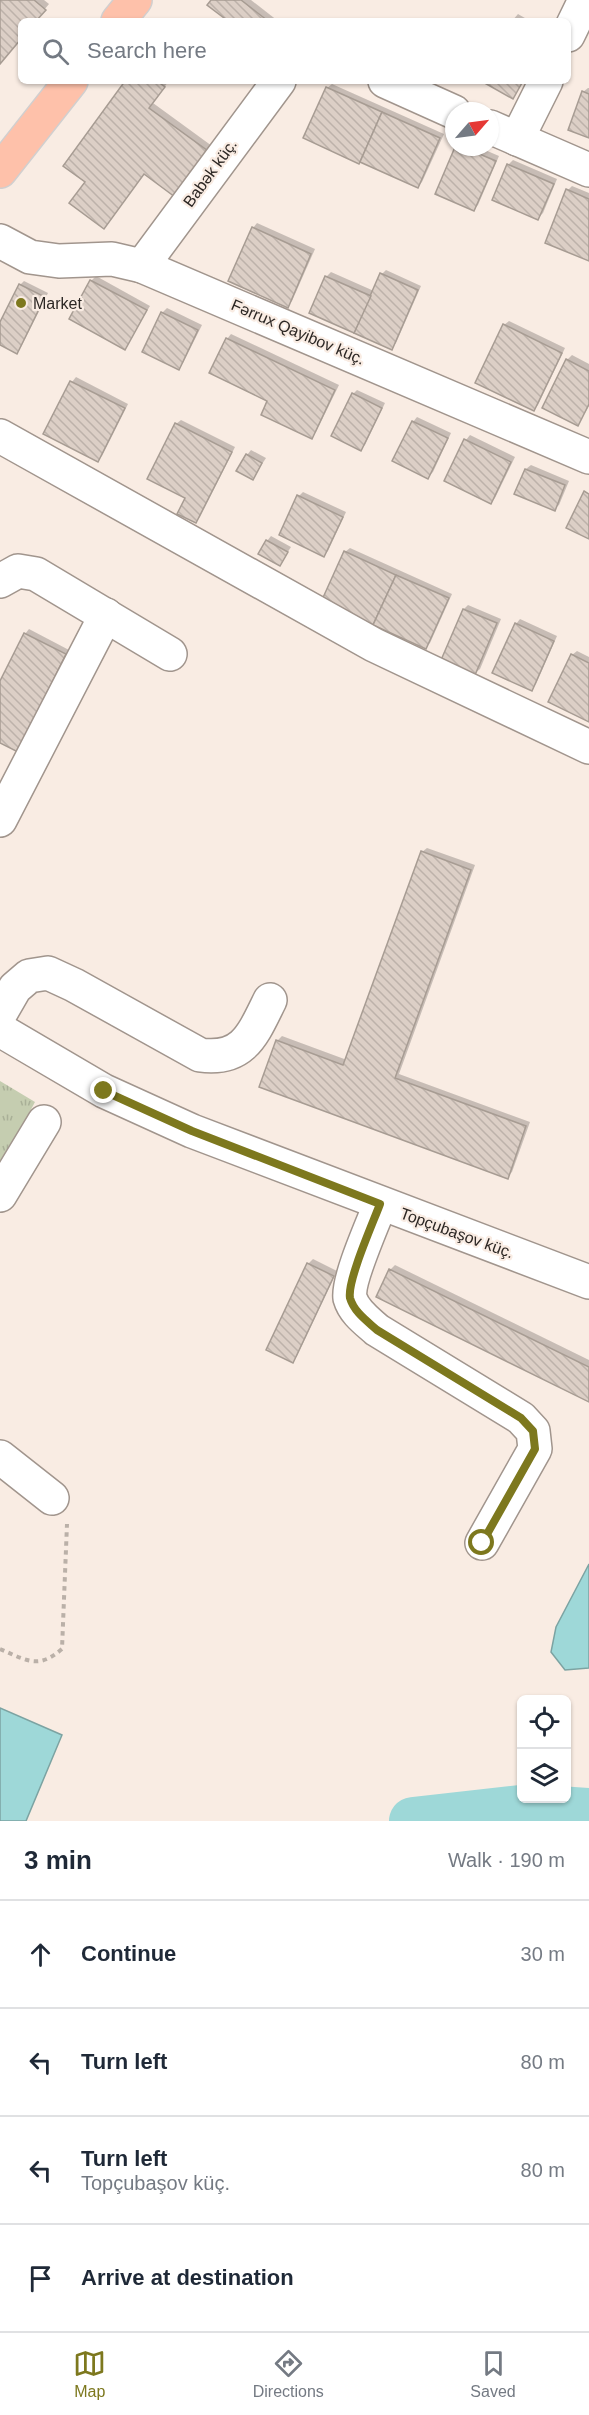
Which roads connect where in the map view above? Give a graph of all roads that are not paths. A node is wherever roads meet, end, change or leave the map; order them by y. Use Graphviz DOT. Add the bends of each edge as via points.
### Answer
graph roads {
  1 [pos="585,0"];
  2 [pos="571,29"];
  3 [pos="69,84"];
  4 [pos="277,84"];
  5 [pos="392,84"];
  6 [pos="544,84"];
  7 [pos="445,108"];
  8 [pos="504,133"];
  9 [pos="589,170"];
  10 [pos="0,171"];
  11 [pos="0,241"];
  12 [pos="142,266"];
  13 [pos="0,436"];
  14 [pos="589,457"];
  15 [pos="0,581"];
  16 [pos="106,615"];
  17 [pos="170,654"];
  18 [pos="589,747"];
  19 [pos="8,784"];
  20 [pos="0,820"];
  21 [pos="270,1000"];
  22 [pos="0,1014"];
  23 [pos="0,1030"];
  24 [pos="45,1122"];
  25 [pos="0,1195"];
  26 [pos="380,1204"];
  27 [pos="589,1282"];
  28 [pos="0,1457"];
  29 [pos="52,1498"];
  30 [pos="482,1543"];
  1 -- 2 [label="street"];
  3 -- 10 [label="main road"];
  4 -- 12 [label="street, Babək küç."];
  5 -- 7 [label="street"];
  6 -- 8 [label="street"];
  8 -- 9 [label="street"];
  11 -- 12 [label="street, Fərrux Qayibov küç." via="30,257 59,261 112,258"];
  12 -- 14 [label="street, Fərrux Qayibov küç."];
  13 -- 18 [label="street" via="374,645"];
  15 -- 16 [label="street" via="18,572 36,574"];
  16 -- 17 [label="street"];
  16 -- 19 [label="street"];
  19 -- 20 [label="street"];
  21 -- 22 [label="street" via="251,1038 217,1058 200,1056 48,973 29,976 15,988"];
  23 -- 26 [label="street, Topçubaşov küç." via="104,1091 192,1131"];
  24 -- 25 [label="street"];
  26 -- 27 [label="street, Topçubaşov küç."];
  26 -- 30 [label="street" via="352,1281 350,1297 360,1316 521,1418 533,1431 535,1449"];
  28 -- 29 [label="street"];
}
